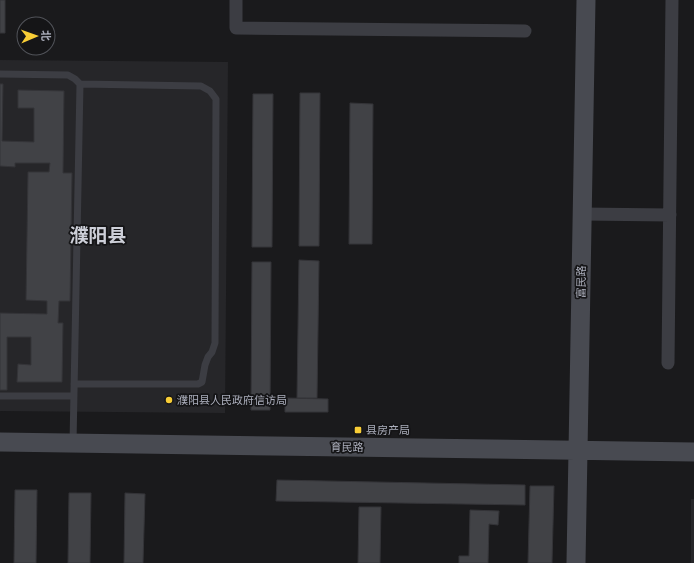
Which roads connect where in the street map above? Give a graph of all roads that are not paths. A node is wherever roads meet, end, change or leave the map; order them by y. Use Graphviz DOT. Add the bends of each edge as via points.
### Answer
graph roads {
  1 [pos="236,0"];
  2 [pos="586,0"];
  3 [pos="672,0"];
  4 [pos="525,31"];
  5 [pos="0,74"];
  6 [pos="80,84"];
  7 [pos="582,214"];
  8 [pos="670,215"];
  9 [pos="668,363"];
  10 [pos="74,384"];
  11 [pos="0,396"];
  12 [pos="74,396"];
  13 [pos="0,442"];
  14 [pos="72,443"];
  15 [pos="578,450"];
  16 [pos="694,452"];
  17 [pos="576,563"];
  1 -- 4 [label="street" via="236,28"];
  2 -- 7 [label="street, 富民路"];
  3 -- 8 [label="street"];
  5 -- 6 [label="lane" via="68,75"];
  6 -- 10 [label="lane"];
  6 -- 10 [label="lane" via="201,86 210,91 216,99 215,344 205,365 202,382 198,384"];
  7 -- 8 [label="street"];
  7 -- 15 [label="street, 富民路"];
  8 -- 9 [label="street"];
  10 -- 12 [label="lane"];
  11 -- 12 [label="lane"];
  12 -- 14 [label="lane"];
  13 -- 14 [label="street, 育民路"];
  14 -- 15 [label="street, 育民路"];
  15 -- 16 [label="street, 育民路"];
  15 -- 17 [label="street, 富民路"];
}
